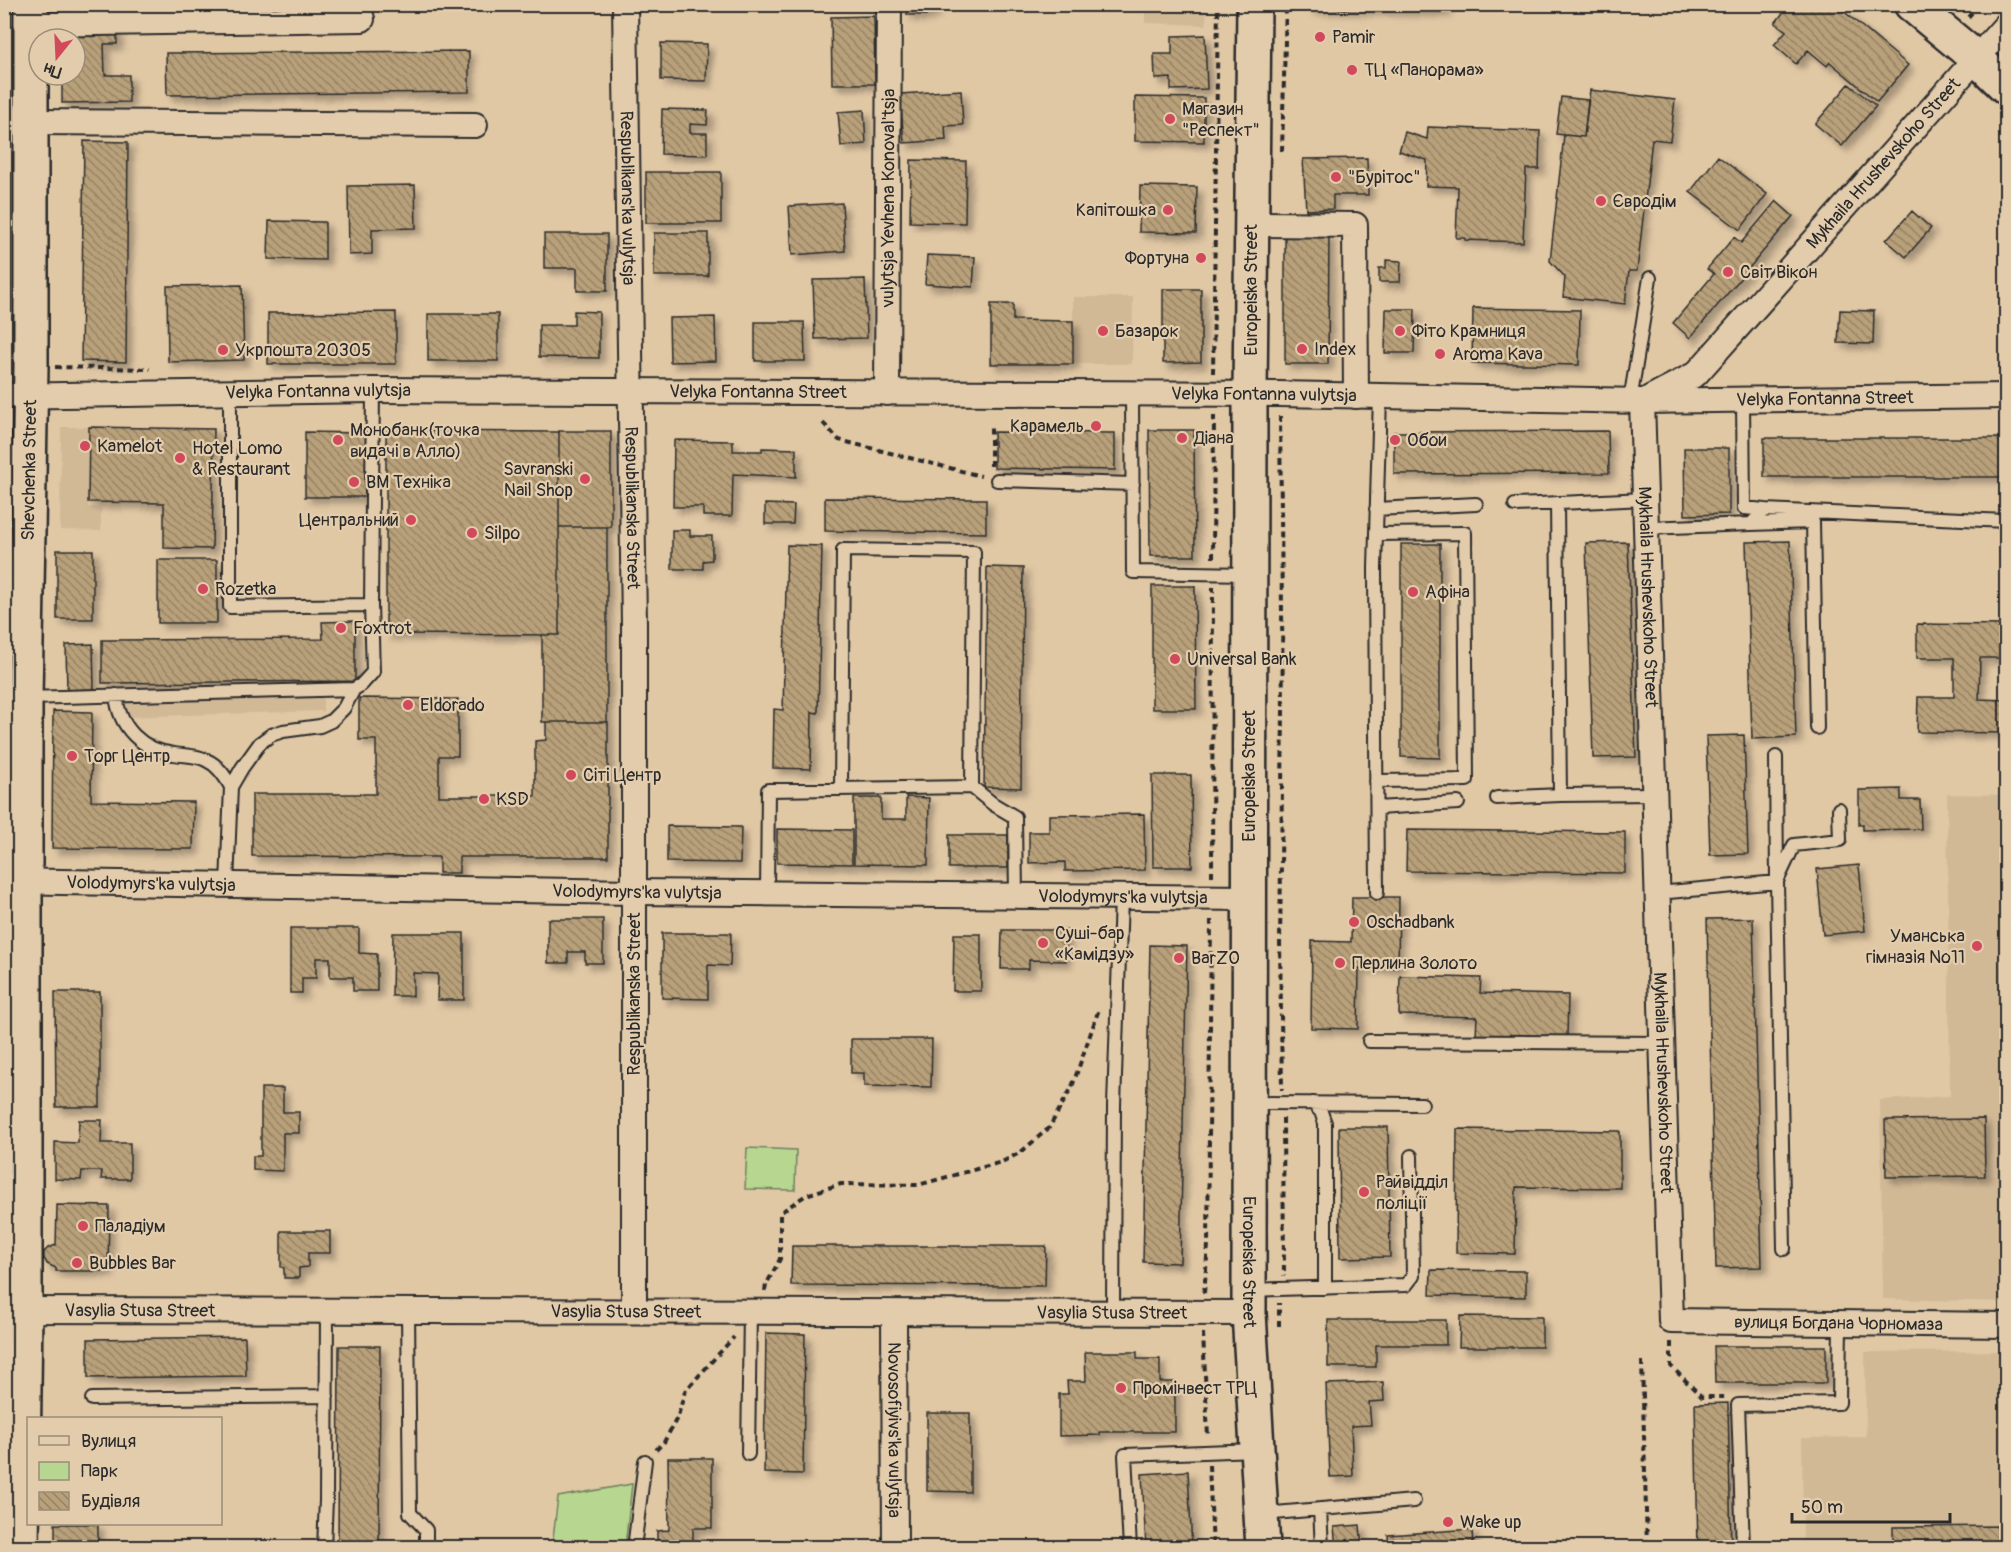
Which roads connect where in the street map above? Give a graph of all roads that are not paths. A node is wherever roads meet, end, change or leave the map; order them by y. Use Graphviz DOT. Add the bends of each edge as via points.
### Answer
graph roads {
  1 [pos="357,4"];
  2 [pos="625,4"];
  3 [pos="889,4"];
  4 [pos="1254,4"];
  5 [pos="1911,4"];
  6 [pos="31,14"];
  7 [pos="2007,25"];
  8 [pos="1976,58"];
  9 [pos="2007,87"];
  10 [pos="32,122"];
  11 [pos="475,125"];
  12 [pos="1251,224"];
  13 [pos="1650,278"];
  14 [pos="373,390"];
  15 [pos="630,390"];
  16 [pos="230,392"];
  17 [pos="887,393"];
  18 [pos="1132,393"];
  19 [pos="1264,394"];
  20 [pos="17,396"];
  21 [pos="1356,396"];
  22 [pos="1380,396"];
  23 [pos="2007,396"];
  24 [pos="1743,400"];
  25 [pos="1636,401"];
  26 [pos="997,480"];
  27 [pos="1133,484"];
  28 [pos="1645,499"];
  29 [pos="1557,503"];
  30 [pos="1476,504"];
  31 [pos="1515,505"];
  32 [pos="1376,509"];
  33 [pos="1765,510"];
  34 [pos="2007,521"];
  35 [pos="1751,524"];
  36 [pos="1646,528"];
  37 [pos="1376,534"];
  38 [pos="1250,574"];
  39 [pos="371,606"];
  40 [pos="354,689"];
  41 [pos="116,695"];
  42 [pos="25,698"];
  43 [pos="1817,728"];
  44 [pos="1776,757"];
  45 [pos="1376,781"];
  46 [pos="231,787"];
  47 [pos="972,787"];
  48 [pos="841,789"];
  49 [pos="1654,794"];
  50 [pos="1560,795"];
  51 [pos="1497,798"];
  52 [pos="1458,803"];
  53 [pos="1377,808"];
  54 [pos="1839,809"];
  55 [pos="15,881"];
  56 [pos="1777,882"];
  57 [pos="227,885"];
  58 [pos="633,892"];
  59 [pos="767,893"];
  60 [pos="1377,893"];
  61 [pos="1658,893"];
  62 [pos="1016,896"];
  63 [pos="1121,897"];
  64 [pos="1249,898"];
  65 [pos="1369,1041"];
  66 [pos="1662,1043"];
  67 [pos="1249,1103"];
  68 [pos="1313,1103"];
  69 [pos="1422,1104"];
  70 [pos="1411,1156"];
  71 [pos="1784,1249"];
  72 [pos="1325,1288"];
  73 [pos="1249,1301"];
  74 [pos="15,1310"];
  75 [pos="327,1310"];
  76 [pos="408,1310"];
  77 [pos="634,1311"];
  78 [pos="894,1313"];
  79 [pos="1113,1313"];
  80 [pos="754,1317"];
  81 [pos="1671,1322"];
  82 [pos="1840,1323"];
  83 [pos="2007,1325"];
  84 [pos="327,1396"];
  85 [pos="92,1399"];
  86 [pos="1257,1450"];
  87 [pos="748,1454"];
  88 [pos="645,1461"];
  89 [pos="1414,1500"];
  90 [pos="1320,1509"];
  91 [pos="1261,1514"];
  92 [pos="22,1548"];
  93 [pos="324,1548"];
  94 [pos="426,1548"];
  95 [pos="634,1548"];
  96 [pos="894,1548"];
  97 [pos="1130,1548"];
  98 [pos="1263,1548"];
  99 [pos="1322,1548"];
  100 [pos="1743,1548"];
  1 -- 6 [label="street" via="362,19"];
  2 -- 15 [label="street, Respublikans'ka vulytsja"];
  3 -- 17 [label="street, vulytsja Yevhena Konoval'tsja"];
  4 -- 12 [label="street, Europeiska Street"];
  5 -- 8 [label="street"];
  6 -- 10 [label="street, Shevchenka Street"];
  7 -- 8 [label="street, Mykhaila Hrushevskoho Street"];
  8 -- 9 [label="street"];
  8 -- 25 [label="street, Mykhaila Hrushevskoho Street" via="1696,375"];
  10 -- 11 [label="street"];
  10 -- 20 [label="street, Shevchenka Street"];
  12 -- 19 [label="street, Europeiska Street"];
  12 -- 21 [label="street" via="1355,225"];
  13 -- 25 [label="lane"];
  14 -- 15 [label="street, Velyka Fontanna vulytsja"];
  14 -- 16 [label="street, Velyka Fontanna vulytsja"];
  14 -- 39 [label="lane"];
  15 -- 17 [label="street, Velyka Fontanna Street"];
  15 -- 58 [label="street, Respublikanska Street"];
  16 -- 20 [label="street, Velyka Fontanna vulytsja"];
  16 -- 39 [label="lane" via="230,607"];
  17 -- 18 [label="street, Velyka Fontanna vulytsja"];
  18 -- 19 [label="street, Velyka Fontanna vulytsja"];
  18 -- 27 [label="lane"];
  19 -- 21 [label="street, Velyka Fontanna vulytsja"];
  19 -- 38 [label="street, Europeiska Street"];
  20 -- 42 [label="street, Shevchenka Street"];
  21 -- 22 [label="street, Velyka Fontanna vulytsja"];
  22 -- 25 [label="street, Velyka Fontanna vulytsja"];
  22 -- 32 [label="lane"];
  23 -- 24 [label="street, Velyka Fontanna Street"];
  24 -- 25 [label="street, Velyka Fontanna Street"];
  24 -- 33 [label="lane" via="1744,508"];
  25 -- 28 [label="street, Mykhaila Hrushevskoho Street"];
  26 -- 27 [label="lane"];
  27 -- 38 [label="lane" via="1133,572"];
  28 -- 29 [label="lane"];
  28 -- 36 [label="street, Mykhaila Hrushevskoho Street"];
  29 -- 31 [label="lane"];
  29 -- 50 [label="lane"];
  30 -- 32 [label="lane"];
  32 -- 37 [label="lane"];
  33 -- 34 [label="lane"];
  33 -- 35 [label="lane"];
  35 -- 36 [label="lane"];
  35 -- 43 [label="lane" via="1813,522"];
  36 -- 49 [label="street, Mykhaila Hrushevskoho Street"];
  37 -- 45 [label="lane"];
  37 -- 45 [label="lane" via="1465,533 1467,780"];
  38 -- 64 [label="street, Europeiska Street"];
  39 -- 40 [label="lane" via="373,672"];
  40 -- 41 [label="lane"];
  40 -- 46 [label="lane" via="331,721 267,737"];
  41 -- 42 [label="lane"];
  41 -- 46 [label="lane" via="125,725 139,740 160,752 206,760"];
  42 -- 55 [label="street, Shevchenka Street"];
  44 -- 56 [label="lane"];
  45 -- 53 [label="lane"];
  46 -- 57 [label="lane"];
  47 -- 48 [label="lane"];
  47 -- 48 [label="lane" via="974,552 843,550"];
  47 -- 62 [label="lane" via="1015,817"];
  48 -- 59 [label="lane" via="768,789"];
  49 -- 50 [label="lane"];
  49 -- 61 [label="street, Mykhaila Hrushevskoho Street"];
  50 -- 51 [label="lane"];
  52 -- 53 [label="lane"];
  53 -- 60 [label="lane"];
  54 -- 56 [label="lane" via="1840,840 1794,845"];
  55 -- 57 [label="street, Volodymyrs'ka vulytsja"];
  55 -- 74 [label="street, Shevchenka Street"];
  56 -- 61 [label="lane"];
  56 -- 71 [label="lane"];
  57 -- 58 [label="street, Volodymyrs'ka vulytsja"];
  58 -- 59 [label="street, Volodymyrs'ka vulytsja"];
  58 -- 77 [label="street, Respublikanska Street"];
  59 -- 62 [label="street, Volodymyrs'ka vulytsja"];
  61 -- 66 [label="street, Mykhaila Hrushevskoho Street"];
  62 -- 63 [label="street, Volodymyrs'ka vulytsja"];
  63 -- 64 [label="street, Volodymyrs'ka vulytsja"];
  63 -- 79 [label="lane" via="1114,1100"];
  64 -- 67 [label="street, Europeiska Street"];
  65 -- 66 [label="lane"];
  66 -- 81 [label="street, Mykhaila Hrushevskoho Street"];
  67 -- 68 [label="lane"];
  67 -- 73 [label="street, Europeiska Street"];
  68 -- 69 [label="lane"];
  68 -- 72 [label="lane" via="1325,1123"];
  70 -- 72 [label="lane" via="1410,1282 1406,1286"];
  72 -- 73 [label="lane" via="1284,1289"];
  73 -- 79 [label="street, Vasylia Stusa Street" via="1202,1313"];
  73 -- 86 [label="street, Europeiska Street"];
  74 -- 75 [label="street, Vasylia Stusa Street"];
  74 -- 92 [label="street, Shevchenka Street"];
  75 -- 76 [label="street, Vasylia Stusa Street"];
  75 -- 84 [label="lane"];
  76 -- 77 [label="street, Vasylia Stusa Street"];
  76 -- 94 [label="lane" via="410,1513 426,1530"];
  77 -- 80 [label="street, Vasylia Stusa Street"];
  78 -- 79 [label="street, Vasylia Stusa Street"];
  78 -- 80 [label="street, Vasylia Stusa Street"];
  78 -- 96 [label="street, Novosofiyivs'ka vulytsja"];
  80 -- 87 [label="lane"];
  81 -- 82 [label="street, вулиця Богдана Чорномаза"];
  82 -- 83 [label="street, вулиця Богдана Чорномаза"];
  82 -- 100 [label="lane" via="1839,1403 1738,1405"];
  84 -- 85 [label="lane"];
  84 -- 93 [label="lane"];
  86 -- 91 [label="street, Europeiska Street"];
  86 -- 97 [label="lane" via="1125,1455"];
  88 -- 95 [label="lane"];
  89 -- 90 [label="lane"];
  90 -- 91 [label="lane"];
  90 -- 99 [label="lane"];
  91 -- 98 [label="street, Europeiska Street"];
}
